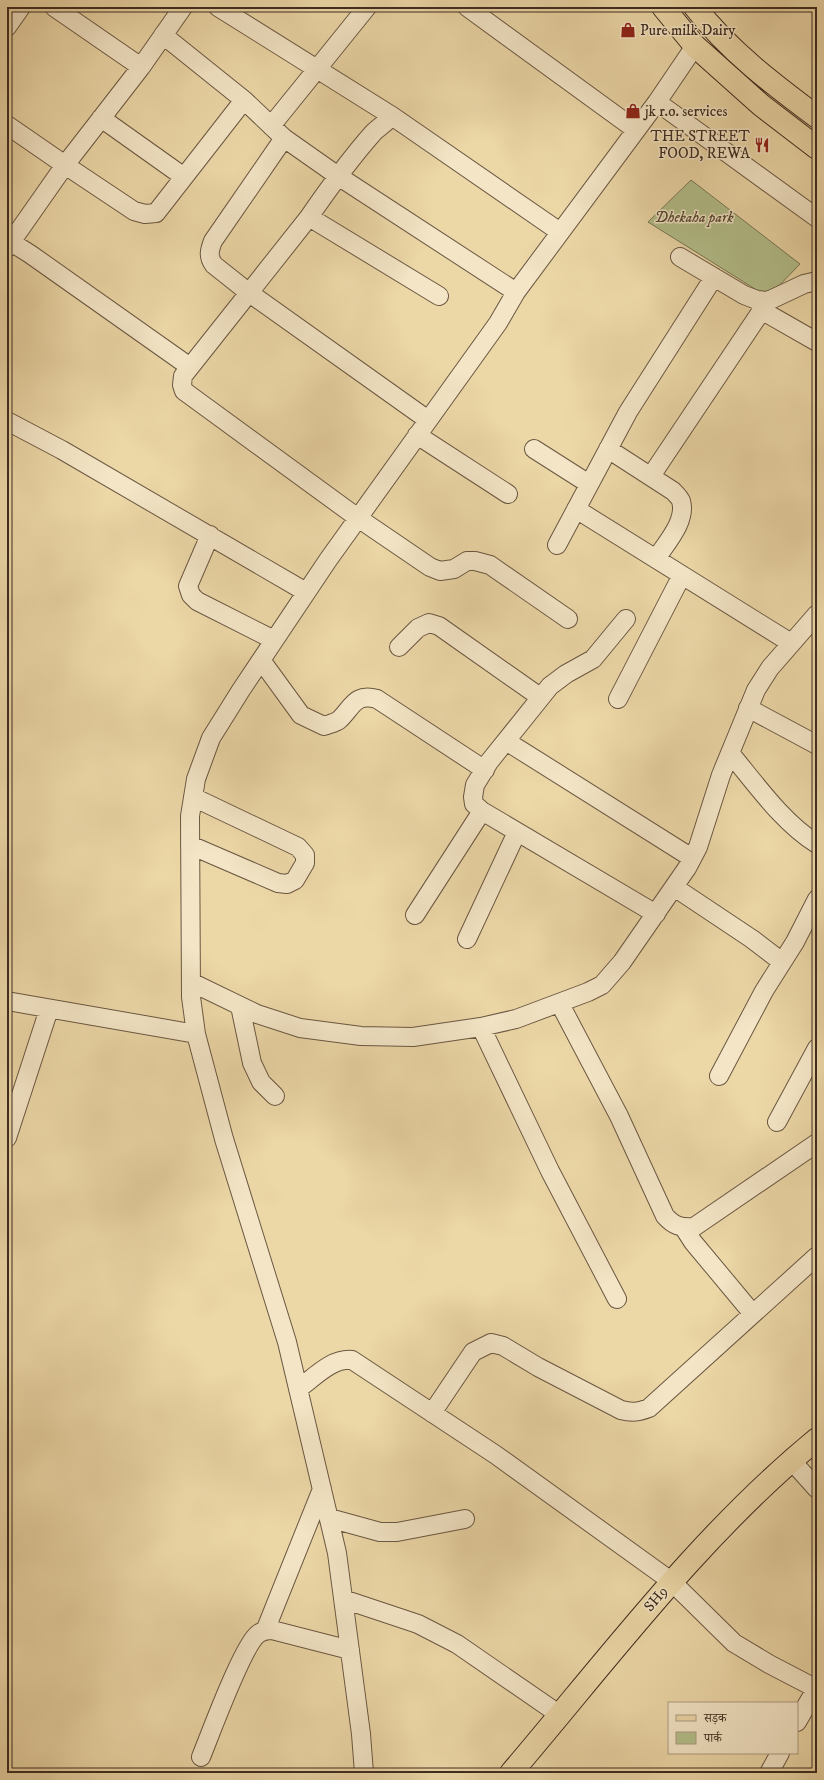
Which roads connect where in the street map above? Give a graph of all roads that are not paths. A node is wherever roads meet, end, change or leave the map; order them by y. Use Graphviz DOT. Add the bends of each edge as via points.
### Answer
graph roads {
  1 [pos="21,7"];
  2 [pos="54,7"];
  3 [pos="218,7"];
  4 [pos="467,7"];
  5 [pos="663,7"];
  6 [pos="695,7"];
  7 [pos="177,9"];
  8 [pos="358,10"];
  9 [pos="7,27"];
  10 [pos="163,35"];
  11 [pos="695,46"];
  12 [pos="141,67"];
  13 [pos="316,69"];
  14 [pos="244,100"];
  15 [pos="657,102"];
  16 [pos="392,116"];
  17 [pos="817,117"];
  18 [pos="101,118"];
  19 [pos="7,125"];
  20 [pos="636,130"];
  21 [pos="277,132"];
  22 [pos="817,148"];
  23 [pos="66,165"];
  24 [pos="338,176"];
  25 [pos="184,177"];
  26 [pos="309,217"];
  27 [pos="817,218"];
  28 [pos="560,232"];
  29 [pos="8,243"];
  30 [pos="680,257"];
  31 [pos="714,277"];
  32 [pos="817,281"];
  33 [pos="248,292"];
  34 [pos="516,292"];
  35 [pos="439,296"];
  36 [pos="764,305"];
  37 [pos="817,342"];
  38 [pos="190,368"];
  39 [pos="428,420"];
  40 [pos="7,421"];
  41 [pos="417,435"];
  42 [pos="534,449"];
  43 [pos="608,449"];
  44 [pos="651,476"];
  45 [pos="589,484"];
  46 [pos="508,494"];
  47 [pos="576,509"];
  48 [pos="358,518"];
  49 [pos="210,535"];
  50 [pos="557,544"];
  51 [pos="656,559"];
  52 [pos="682,575"];
  53 [pos="306,592"];
  54 [pos="817,614"];
  55 [pos="568,619"];
  56 [pos="626,619"];
  57 [pos="274,640"];
  58 [pos="791,643"];
  59 [pos="399,647"];
  60 [pos="261,660"];
  61 [pos="540,697"];
  62 [pos="618,699"];
  63 [pos="748,708"];
  64 [pos="506,741"];
  65 [pos="817,745"];
  66 [pos="730,753"];
  67 [pos="485,770"];
  68 [pos="193,797"];
  69 [pos="482,811"];
  70 [pos="517,832"];
  71 [pos="817,844"];
  72 [pos="190,845"];
  73 [pos="692,858"];
  74 [pos="674,887"];
  75 [pos="817,899"];
  76 [pos="656,914"];
  77 [pos="415,915"];
  78 [pos="467,940"];
  79 [pos="782,962"];
  80 [pos="191,982"];
  81 [pos="7,1001"];
  82 [pos="560,1004"];
  83 [pos="240,1006"];
  84 [pos="48,1009"];
  85 [pos="481,1027"];
  86 [pos="196,1034"];
  87 [pos="817,1048"];
  88 [pos="719,1076"];
  89 [pos="275,1096"];
  90 [pos="777,1122"];
  91 [pos="7,1138"];
  92 [pos="817,1143"];
  93 [pos="684,1228"];
  94 [pos="814,1266"];
  95 [pos="617,1299"];
  96 [pos="753,1314"];
  97 [pos="298,1389"];
  98 [pos="432,1413"];
  99 [pos="817,1439"];
  100 [pos="791,1460"];
  101 [pos="322,1489"];
  102 [pos="817,1489"];
  103 [pos="329,1518"];
  104 [pos="465,1519"];
  105 [pos="671,1581"];
  106 [pos="343,1598"];
  107 [pos="264,1631"];
  108 [pos="350,1650"];
  109 [pos="816,1689"];
  110 [pos="560,1716"];
  111 [pos="798,1720"];
  112 [pos="779,1754"];
  113 [pos="201,1757"];
  114 [pos="364,1773"];
  115 [pos="511,1773"];
  116 [pos="769,1773"];
  1 -- 9 [label="street"];
  2 -- 12 [label="street"];
  3 -- 13 [label="street"];
  4 -- 20 [label="street"];
  5 -- 11 [label="main road"];
  6 -- 17 [label="main road" via="710,26 756,70"];
  7 -- 10 [label="street"];
  8 -- 13 [label="street" via="328,58"];
  10 -- 12 [label="street"];
  10 -- 14 [label="street"];
  11 -- 15 [label="street"];
  11 -- 22 [label="main road" via="761,105"];
  12 -- 18 [label="street"];
  13 -- 16 [label="street"];
  13 -- 21 [label="street"];
  14 -- 21 [label="street"];
  14 -- 25 [label="street"];
  15 -- 20 [label="street"];
  15 -- 27 [label="street"];
  16 -- 24 [label="street"];
  16 -- 28 [label="street"];
  18 -- 23 [label="street"];
  18 -- 25 [label="street"];
  19 -- 23 [label="street"];
  20 -- 28 [label="street"];
  21 -- 24 [label="street"];
  21 -- 33 [label="street" via="209,251 210,260 214,265"];
  23 -- 25 [label="street" via="134,211 145,214 156,213"];
  23 -- 29 [label="street"];
  24 -- 26 [label="street"];
  24 -- 34 [label="street"];
  26 -- 33 [label="street"];
  26 -- 35 [label="street"];
  28 -- 34 [label="street"];
  29 -- 38 [label="street"];
  30 -- 31 [label="street"];
  31 -- 36 [label="street"];
  31 -- 43 [label="street" via="628,412"];
  32 -- 36 [label="street" via="804,284"];
  33 -- 38 [label="street"];
  33 -- 39 [label="street"];
  34 -- 39 [label="street" via="498,323"];
  36 -- 37 [label="street"];
  36 -- 44 [label="street"];
  38 -- 48 [label="street" via="183,376 184,391"];
  39 -- 41 [label="street"];
  40 -- 49 [label="street"];
  41 -- 46 [label="street"];
  41 -- 48 [label="street"];
  42 -- 45 [label="street"];
  43 -- 44 [label="street"];
  43 -- 45 [label="street"];
  44 -- 51 [label="street" via="673,491 681,501 682,511 679,523"];
  45 -- 47 [label="street"];
  47 -- 50 [label="street"];
  47 -- 51 [label="street"];
  48 -- 53 [label="street"];
  48 -- 55 [label="street" via="440,571 454,569 467,561 490,565"];
  49 -- 53 [label="street"];
  49 -- 57 [label="street" via="188,586 191,595 197,601"];
  51 -- 52 [label="street"];
  52 -- 58 [label="street"];
  52 -- 62 [label="street"];
  53 -- 57 [label="street"];
  54 -- 58 [label="street"];
  56 -- 61 [label="street" via="593,659 566,674"];
  57 -- 60 [label="street"];
  58 -- 63 [label="street" via="770,668"];
  59 -- 61 [label="street" via="418,628 429,624 439,626"];
  60 -- 67 [label="street" via="301,715 315,723 324,726 338,721 359,698 366,696 377,699"];
  60 -- 68 [label="street" via="211,738 196,778"];
  61 -- 64 [label="street"];
  63 -- 65 [label="street"];
  63 -- 66 [label="street"];
  64 -- 67 [label="street"];
  64 -- 73 [label="street"];
  66 -- 71 [label="street" via="783,815 806,838"];
  66 -- 73 [label="street"];
  67 -- 69 [label="street" via="475,785 472,797 474,804"];
  68 -- 72 [label="street"];
  68 -- 72 [label="street" via="298,847 305,855 305,863 295,880 287,884 278,883"];
  69 -- 70 [label="street"];
  69 -- 77 [label="street"];
  70 -- 76 [label="street"];
  70 -- 78 [label="street"];
  72 -- 80 [label="street"];
  73 -- 74 [label="street"];
  74 -- 76 [label="street"];
  74 -- 79 [label="street"];
  75 -- 79 [label="street"];
  76 -- 82 [label="street" via="602,985"];
  79 -- 88 [label="street"];
  80 -- 83 [label="street"];
  80 -- 86 [label="street"];
  81 -- 84 [label="street"];
  82 -- 85 [label="street" via="516,1019"];
  82 -- 93 [label="street" via="619,1116 665,1216 673,1225"];
  83 -- 85 [label="street" via="300,1028 361,1036 413,1037"];
  83 -- 89 [label="street" via="252,1063 261,1082"];
  84 -- 86 [label="street"];
  84 -- 91 [label="street"];
  85 -- 95 [label="street" via="550,1171"];
  86 -- 97 [label="street" via="224,1139 287,1342"];
  87 -- 90 [label="street"];
  92 -- 93 [label="street" via="694,1227"];
  93 -- 96 [label="street"];
  94 -- 96 [label="street"];
  96 -- 98 [label="street" via="649,1408 639,1412 621,1410 503,1346 491,1343 473,1352"];
  97 -- 98 [label="street" via="336,1361 352,1360"];
  97 -- 101 [label="street"];
  98 -- 105 [label="street" via="496,1455"];
  99 -- 100 [label="main road, SH9"];
  100 -- 102 [label="street"];
  100 -- 105 [label="main road, SH9"];
  101 -- 103 [label="street"];
  101 -- 107 [label="street"];
  103 -- 104 [label="street" via="380,1532 397,1532"];
  103 -- 106 [label="street"];
  105 -- 109 [label="street" via="734,1643"];
  105 -- 110 [label="main road, SH9"];
  106 -- 108 [label="street"];
  106 -- 110 [label="street" via="418,1624 457,1644"];
  107 -- 108 [label="street" via="272,1630"];
  107 -- 113 [label="street" via="257,1634 240,1663"];
  108 -- 114 [label="street"];
  109 -- 111 [label="street"];
  110 -- 115 [label="main road, SH9"];
  112 -- 116 [label="street"];
}
